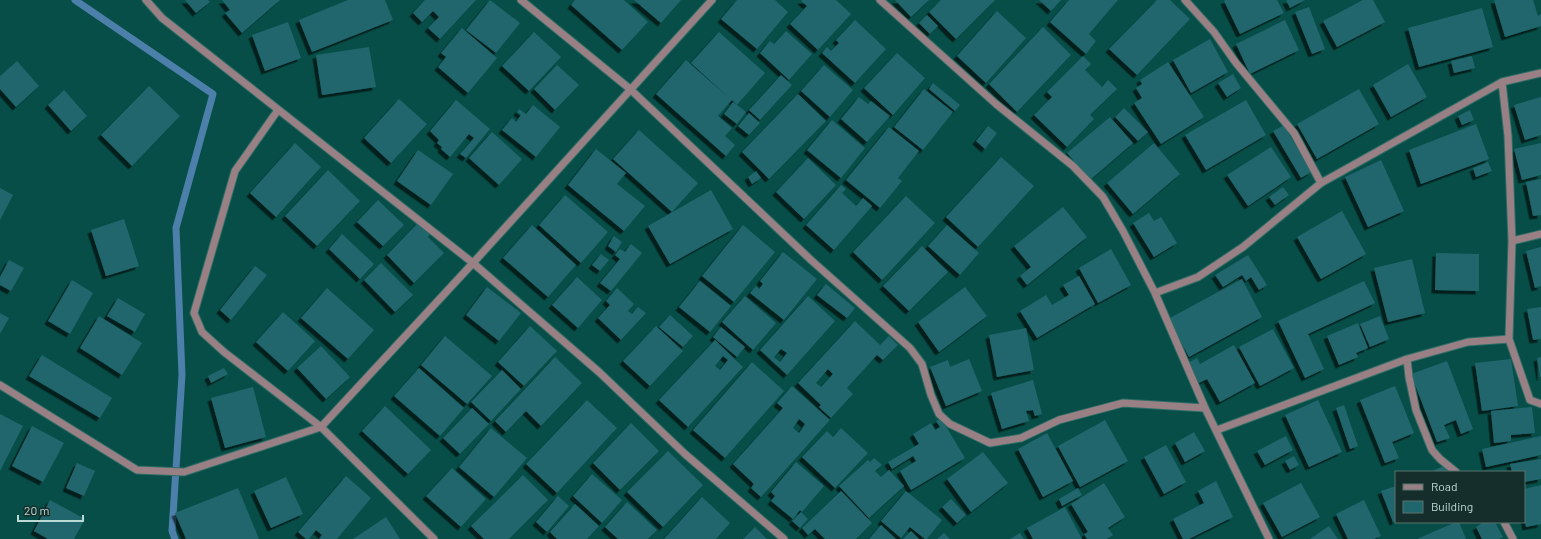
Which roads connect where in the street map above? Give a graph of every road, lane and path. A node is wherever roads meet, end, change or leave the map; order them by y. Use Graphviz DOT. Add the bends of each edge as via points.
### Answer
graph roads {
  1 [pos="146,0"];
  2 [pos="521,0"];
  3 [pos="712,0"];
  4 [pos="880,0"];
  5 [pos="1185,0"];
  6 [pos="1541,73"];
  7 [pos="1502,82"];
  8 [pos="630,89"];
  9 [pos="278,110"];
  10 [pos="1321,183"];
  11 [pos="1541,234"];
  12 [pos="1512,241"];
  13 [pos="473,263"];
  14 [pos="1154,293"];
  15 [pos="1509,339"];
  16 [pos="1407,359"];
  17 [pos="0,385"];
  18 [pos="1541,404"];
  19 [pos="1205,408"];
  20 [pos="321,427"];
  21 [pos="1217,430"];
  22 [pos="1455,471"];
  23 [pos="1505,523"];
  24 [pos="434,539"];
  25 [pos="784,539"];
  26 [pos="1269,539"];
  27 [pos="1513,539"];
  1 -- 9 [label="street" via="162,18"];
  2 -- 8 [label="street"];
  3 -- 8 [label="street"];
  4 -- 14 [label="street" via="996,104 1078,171 1103,197"];
  5 -- 10 [label="street" via="1214,32 1236,63 1294,133"];
  6 -- 7 [label="street"];
  7 -- 10 [label="street"];
  7 -- 12 [label="street" via="1508,136"];
  8 -- 13 [label="street"];
  8 -- 19 [label="street" via="811,260 910,348 922,364 939,414 950,424 990,443 1021,438 1059,420 1123,403"];
  9 -- 13 [label="street"];
  9 -- 20 [label="street" via="235,172 194,313 202,332 224,352"];
  10 -- 14 [label="street" via="1243,247 1198,277"];
  11 -- 12 [label="street"];
  12 -- 15 [label="street"];
  13 -- 20 [label="street"];
  13 -- 25 [label="street"];
  14 -- 19 [label="street"];
  15 -- 16 [label="street" via="1468,342"];
  15 -- 18 [label="street" via="1530,400"];
  16 -- 21 [label="street"];
  16 -- 22 [label="street" via="1416,410 1432,450"];
  17 -- 20 [label="street" via="136,470 184,472"];
  19 -- 21 [label="street"];
  20 -- 24 [label="street"];
  21 -- 26 [label="street"];
  23 -- 27 [label="street"];
}
